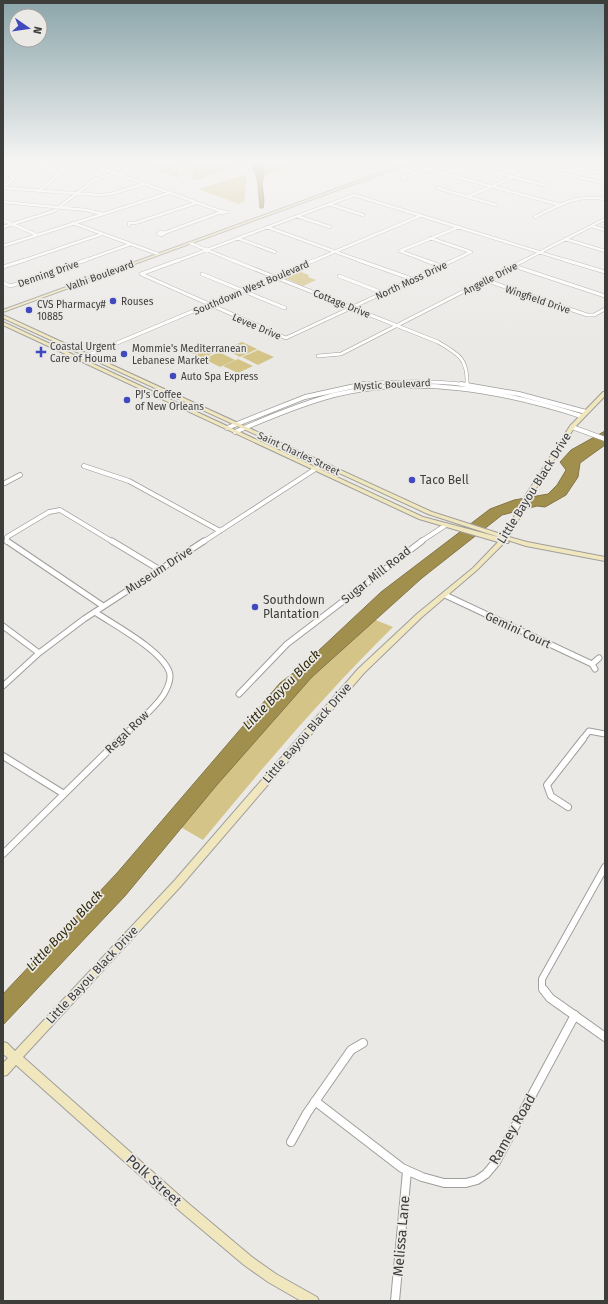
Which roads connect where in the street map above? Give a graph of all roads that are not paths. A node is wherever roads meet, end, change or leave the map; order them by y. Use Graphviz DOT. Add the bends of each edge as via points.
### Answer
graph roads {
  1 [pos="10,223"];
  2 [pos="17,223"];
  3 [pos="73,223"];
  4 [pos="135,223"];
  5 [pos="191,223"];
  6 [pos="243,223"];
  7 [pos="278,223"];
  8 [pos="318,223"];
  9 [pos="404,223"];
  10 [pos="446,223"];
  11 [pos="597,223"];
  12 [pos="13,224"];
  13 [pos="129,225"];
  14 [pos="591,226"];
  15 [pos="3,227"];
  16 [pos="267,227"];
  17 [pos="330,227"];
  18 [pos="459,227"];
  19 [pos="605,230"];
  20 [pos="164,233"];
  21 [pos="102,234"];
  22 [pos="37,235"];
  23 [pos="237,238"];
  24 [pos="430,238"];
  25 [pos="565,239"];
  26 [pos="190,242"];
  27 [pos="132,244"];
  28 [pos="3,246"];
  29 [pos="206,250"];
  30 [pos="605,251"];
  31 [pos="275,252"];
  32 [pos="336,252"];
  33 [pos="540,252"];
  34 [pos="158,254"];
  35 [pos="441,266"];
  36 [pos="514,266"];
  37 [pos="3,267"];
  38 [pos="605,272"];
  39 [pos="202,274"];
  40 [pos="338,276"];
  41 [pos="275,277"];
  42 [pos="412,279"];
  43 [pos="485,280"];
  44 [pos="3,283"];
  45 [pos="242,290"];
  46 [pos="383,293"];
  47 [pos="605,296"];
  48 [pos="208,305"];
  49 [pos="3,307"];
  50 [pos="14,307"];
  51 [pos="285,308"];
  52 [pos="353,308"];
  53 [pos="605,309"];
  54 [pos="3,311"];
  55 [pos="3,316"];
  56 [pos="3,323"];
  57 [pos="397,325"];
  58 [pos="286,338"];
  59 [pos="88,355"];
  60 [pos="318,356"];
  61 [pos="79,359"];
  62 [pos="467,384"];
  63 [pos="467,388"];
  64 [pos="605,393"];
  65 [pos="584,414"];
  66 [pos="237,424"];
  67 [pos="572,427"];
  68 [pos="227,428"];
  69 [pos="244,428"];
  70 [pos="235,432"];
  71 [pos="605,439"];
  72 [pos="323,464"];
  73 [pos="84,466"];
  74 [pos="315,469"];
  75 [pos="20,475"];
  76 [pos="3,484"];
  77 [pos="446,525"];
  78 [pos="220,531"];
  79 [pos="488,535"];
  80 [pos="504,539"];
  81 [pos="605,560"];
  82 [pos="160,570"];
  83 [pos="445,595"];
  84 [pos="103,606"];
  85 [pos="95,612"];
  86 [pos="3,626"];
  87 [pos="39,653"];
  88 [pos="598,658"];
  89 [pos="3,686"];
  90 [pos="238,694"];
  91 [pos="605,734"];
  92 [pos="3,756"];
  93 [pos="64,794"];
  94 [pos="568,807"];
  95 [pos="3,854"];
  96 [pos="605,867"];
  97 [pos="575,1015"];
  98 [pos="605,1037"];
  99 [pos="363,1043"];
  100 [pos="3,1047"];
  101 [pos="16,1057"];
  102 [pos="3,1072"];
  103 [pos="315,1102"];
  104 [pos="292,1142"];
  105 [pos="407,1171"];
  106 [pos="314,1301"];
  107 [pos="395,1301"];
  1 -- 12 [label="street"];
  2 -- 12 [label="street"];
  3 -- 21 [label="street"];
  3 -- 22 [label="street"];
  4 -- 13 [label="street"];
  5 -- 20 [label="street"];
  6 -- 26 [label="street, Valhi Boulevard"];
  7 -- 16 [label="street"];
  8 -- 17 [label="street"];
  9 -- 32 [label="street, Southdown West Boulevard"];
  10 -- 18 [label="street"];
  11 -- 14 [label="street, Angelle Drive"];
  12 -- 15 [label="street"];
  12 -- 22 [label="street"];
  14 -- 19 [label="street"];
  14 -- 25 [label="street, Angelle Drive"];
  16 -- 23 [label="street"];
  16 -- 32 [label="street"];
  18 -- 24 [label="street"];
  18 -- 33 [label="street"];
  21 -- 27 [label="street"];
  21 -- 37 [label="street"];
  22 -- 28 [label="street"];
  23 -- 29 [label="street"];
  23 -- 31 [label="street"];
  24 -- 35 [label="street" via="400,251"];
  24 -- 35 [label="street, North Moss Drive" via="471,252"];
  25 -- 30 [label="street"];
  25 -- 33 [label="street, Angelle Drive"];
  26 -- 29 [label="street, Cottage Drive"];
  26 -- 34 [label="street, Valhi Boulevard"];
  27 -- 34 [label="street"];
  27 -- 44 [label="street, Denning Drive" via="10,286"];
  29 -- 41 [label="street, Cottage Drive"];
  29 -- 48 [label="street, Levee Drive" via="141,274"];
  32 -- 41 [label="street, Southdown West Boulevard"];
  32 -- 42 [label="street"];
  33 -- 36 [label="street, Angelle Drive"];
  33 -- 38 [label="street"];
  34 -- 50 [label="street, Valhi Boulevard"];
  35 -- 42 [label="street, North Moss Drive"];
  36 -- 43 [label="street, Angelle Drive"];
  36 -- 47 [label="street"];
  39 -- 45 [label="street"];
  40 -- 46 [label="street"];
  41 -- 45 [label="street, Southdown West Boulevard"];
  41 -- 52 [label="street, Cottage Drive"];
  42 -- 46 [label="street, North Moss Drive"];
  43 -- 53 [label="street, Wingfield Drive" via="591,316"];
  43 -- 57 [label="street, Angelle Drive"];
  45 -- 48 [label="street, Southdown West Boulevard"];
  45 -- 51 [label="street"];
  46 -- 52 [label="street, North Moss Drive"];
  48 -- 58 [label="street, Levee Drive"];
  48 -- 59 [label="street, Southdown West Boulevard"];
  49 -- 50 [label="street, Valhi Boulevard"];
  50 -- 54 [label="street, Valhi Boulevard"];
  52 -- 57 [label="street, Cottage Drive"];
  52 -- 58 [label="street, North Moss Drive"];
  55 -- 59 [label="street, Saint Charles Street"];
  56 -- 61 [label="street, Saint Charles Street"];
  57 -- 60 [label="street, Angelle Drive" via="341,354"];
  57 -- 62 [label="street, Cottage Drive" via="438,342 456,353 467,366"];
  59 -- 61 [label="street, Southdown West Boulevard"];
  59 -- 66 [label="street, Saint Charles Street"];
  61 -- 68 [label="street, Saint Charles Street"];
  62 -- 63 [label="street, Cottage Drive"];
  62 -- 65 [label="street, Mystic Boulevard" via="530,395"];
  62 -- 66 [label="street, Mystic Boulevard" via="403,381 351,386 295,400"];
  63 -- 65 [label="street, Mystic Boulevard"];
  63 -- 69 [label="street, Mystic Boulevard" via="405,386 354,391 300,404"];
  64 -- 65 [label="street, Little Bayou Black Drive"];
  65 -- 67 [label="street, Little Bayou Black Drive"];
  66 -- 68 [label="street, Mystic Boulevard"];
  66 -- 69 [label="street, Saint Charles Street"];
  67 -- 71 [label="street"];
  67 -- 80 [label="street, Little Bayou Black Drive"];
  68 -- 70 [label="street, Saint Charles Street"];
  69 -- 70 [label="street, Mystic Boulevard"];
  69 -- 72 [label="street, Saint Charles Street"];
  70 -- 74 [label="street, Saint Charles Street"];
  72 -- 74 [label="street, Museum Drive"];
  72 -- 79 [label="street, Saint Charles Street" via="417,507"];
  73 -- 78 [label="street" via="129,481"];
  74 -- 77 [label="street, Saint Charles Street" via="421,518"];
  74 -- 78 [label="street, Museum Drive"];
  75 -- 76 [label="street"];
  77 -- 79 [label="street, Saint Charles Street"];
  77 -- 90 [label="street, Sugar Mill Road" via="292,639"];
  78 -- 82 [label="street, Museum Drive"];
  79 -- 80 [label="street, Saint Charles Street"];
  80 -- 81 [label="street, Saint Charles Street"];
  80 -- 83 [label="street, Little Bayou Black Drive" via="476,569"];
  82 -- 84 [label="street, Museum Drive"];
  82 -- 84 [label="street" via="60,510 49,512 8,536 6,542"];
  83 -- 88 [label="street, Gemini Court" via="594,666"];
  83 -- 101 [label="street, Little Bayou Black Drive" via="361,671 178,884"];
  84 -- 85 [label="street, Museum Drive"];
  85 -- 87 [label="street, Museum Drive"];
  85 -- 93 [label="street, Regal Row" via="149,648 164,662 170,673 169,683 160,700"];
  86 -- 87 [label="street"];
  87 -- 89 [label="street, Museum Drive"];
  91 -- 94 [label="street" via="589,731 547,785 550,796"];
  92 -- 93 [label="street"];
  93 -- 95 [label="street, Regal Row"];
  96 -- 97 [label="street" via="542,979 542,987 550,998"];
  97 -- 98 [label="street"];
  97 -- 105 [label="street, Ramey Road" via="496,1162 485,1175 470,1182 450,1184"];
  99 -- 103 [label="street" via="351,1050"];
  100 -- 101 [label="street, Polk Street"];
  101 -- 102 [label="street, Little Bayou Black Drive"];
  101 -- 106 [label="street, Polk Street" via="248,1261 272,1278"];
  103 -- 104 [label="street"];
  103 -- 105 [label="street, Ramey Road"];
  105 -- 107 [label="street, Melissa Lane"];
}
